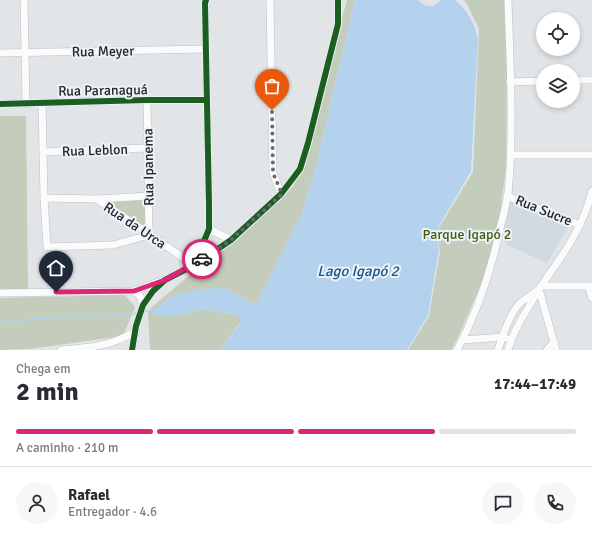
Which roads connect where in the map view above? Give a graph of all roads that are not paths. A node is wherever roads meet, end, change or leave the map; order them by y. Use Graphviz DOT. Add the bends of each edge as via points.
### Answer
graph roads {
  1 [pos="24,0"];
  2 [pos="270,0"];
  3 [pos="338,0"];
  4 [pos="508,0"];
  5 [pos="205,1"];
  6 [pos="206,49"];
  7 [pos="25,52"];
  8 [pos="0,53"];
  9 [pos="580,80"];
  10 [pos="592,80"];
  11 [pos="536,81"];
  12 [pos="510,82"];
  13 [pos="147,100"];
  14 [pos="207,100"];
  15 [pos="42,103"];
  16 [pos="0,104"];
  17 [pos="26,104"];
  18 [pos="147,148"];
  19 [pos="43,152"];
  20 [pos="510,155"];
  21 [pos="592,155"];
  22 [pos="592,192"];
  23 [pos="282,194"];
  24 [pos="149,196"];
  25 [pos="507,196"];
  26 [pos="44,198"];
  27 [pos="97,199"];
  28 [pos="580,225"];
  29 [pos="209,229"];
  30 [pos="149,235"];
  31 [pos="231,240"];
  32 [pos="194,265"];
  33 [pos="165,280"];
  34 [pos="590,286"];
  35 [pos="540,288"];
  36 [pos="134,291"];
  37 [pos="0,293"];
  38 [pos="592,298"];
  39 [pos="143,305"];
  40 [pos="135,329"];
  41 [pos="503,337"];
  42 [pos="511,339"];
  43 [pos="463,340"];
  44 [pos="554,342"];
  45 [pos="94,348"];
  46 [pos="61,350"];
  47 [pos="105,350"];
  48 [pos="132,350"];
  49 [pos="457,350"];
  50 [pos="498,350"];
  51 [pos="508,350"];
  52 [pos="548,350"];
  53 [pos="556,350"];
  1 -- 7 [label="street"];
  2 -- 23 [label="street" via="273,173"];
  3 -- 23 [label="street" via="338,24 308,143 300,169"];
  4 -- 12 [label="street"];
  5 -- 6 [label="street"];
  6 -- 7 [label="street, Rua Meyer"];
  6 -- 14 [label="street"];
  7 -- 8 [label="street, Rua Meyer"];
  7 -- 17 [label="street"];
  9 -- 10 [label="street"];
  11 -- 12 [label="street"];
  12 -- 20 [label="street"];
  13 -- 14 [label="street, Rua Paranaguá"];
  13 -- 15 [label="street, Rua Paranaguá"];
  13 -- 18 [label="street, Rua Ipanema"];
  14 -- 29 [label="street"];
  15 -- 17 [label="street, Rua Paranaguá"];
  15 -- 19 [label="street"];
  16 -- 17 [label="street, Rua Paranaguá"];
  18 -- 19 [label="street, Rua Leblon"];
  18 -- 24 [label="street, Rua Ipanema"];
  19 -- 26 [label="street"];
  20 -- 21 [label="street"];
  20 -- 25 [label="street"];
  22 -- 28 [label="street"];
  23 -- 31 [label="street"];
  24 -- 27 [label="street"];
  24 -- 30 [label="street, Rua Ipanema"];
  25 -- 28 [label="street, Rua Sucre"];
  25 -- 43 [label="street" via="498,243 484,288"];
  26 -- 27 [label="street"];
  26 -- 30 [label="street" via="47,247 113,245"];
  27 -- 30 [label="street, Rua da Urca"];
  28 -- 35 [label="street" via="566,251"];
  29 -- 31 [label="street"];
  29 -- 32 [label="street"];
  30 -- 32 [label="street, Rua da Urca"];
  31 -- 32 [label="street"];
  32 -- 33 [label="street"];
  33 -- 36 [label="street"];
  33 -- 39 [label="street"];
  34 -- 35 [label="street"];
  34 -- 38 [label="street"];
  35 -- 41 [label="street" via="520,303"];
  35 -- 42 [label="street"];
  35 -- 44 [label="street"];
  36 -- 37 [label="street"];
  36 -- 39 [label="street" via="140,296"];
  39 -- 40 [label="street"];
  40 -- 45 [label="street" via="120,340"];
  40 -- 48 [label="street"];
  41 -- 42 [label="street"];
  41 -- 43 [label="street"];
  41 -- 50 [label="street"];
  42 -- 51 [label="street"];
  43 -- 49 [label="street"];
  44 -- 52 [label="street"];
  44 -- 53 [label="street"];
  45 -- 46 [label="street"];
  45 -- 47 [label="street"];
}
